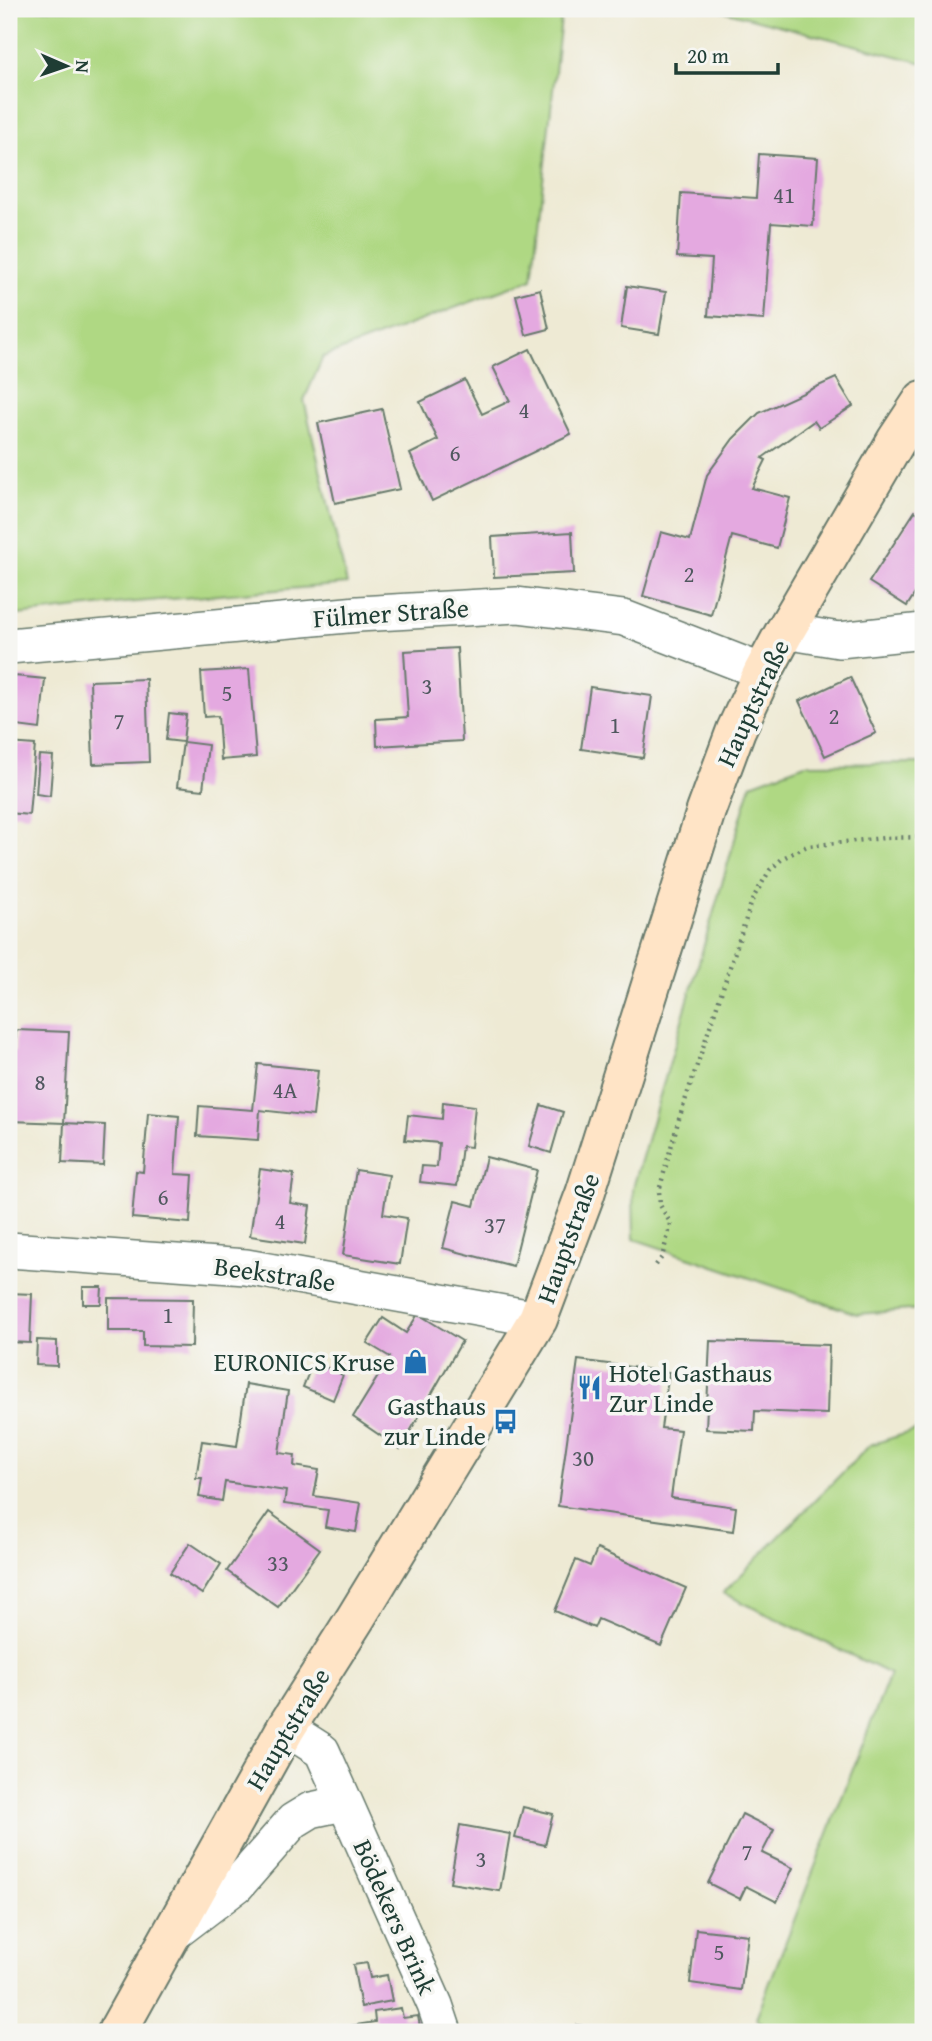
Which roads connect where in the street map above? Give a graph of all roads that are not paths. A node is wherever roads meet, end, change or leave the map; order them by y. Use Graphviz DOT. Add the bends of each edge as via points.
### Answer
graph roads {
  1 [pos="923,400"];
  2 [pos="785,631"];
  3 [pos="923,631"];
  4 [pos="9,646"];
  5 [pos="763,672"];
  6 [pos="9,1250"];
  7 [pos="538,1319"];
  8 [pos="286,1728"];
  9 [pos="344,1803"];
  10 [pos="170,1936"];
  11 [pos="117,2032"];
  12 [pos="444,2032"];
  1 -- 2 [label="main road, Hauptstraße"];
  2 -- 3 [label="street" via="839,640"];
  2 -- 5 [label="main road, Hauptstraße"];
  4 -- 5 [label="street, Fülmer Straße" via="358,614 517,605 624,618"];
  5 -- 7 [label="main road, Hauptstraße" via="706,811 585,1194"];
  6 -- 7 [label="street, Beekstraße" via="246,1267"];
  7 -- 8 [label="main road, Hauptstraße"];
  8 -- 9 [label="street, Bödekers Brink" via="322,1751"];
  8 -- 10 [label="main road, Hauptstraße"];
  9 -- 10 [label="street" via="311,1810 293,1821 237,1885"];
  9 -- 12 [label="street, Bödekers Brink"];
  10 -- 11 [label="main road, Hauptstraße"];
}
